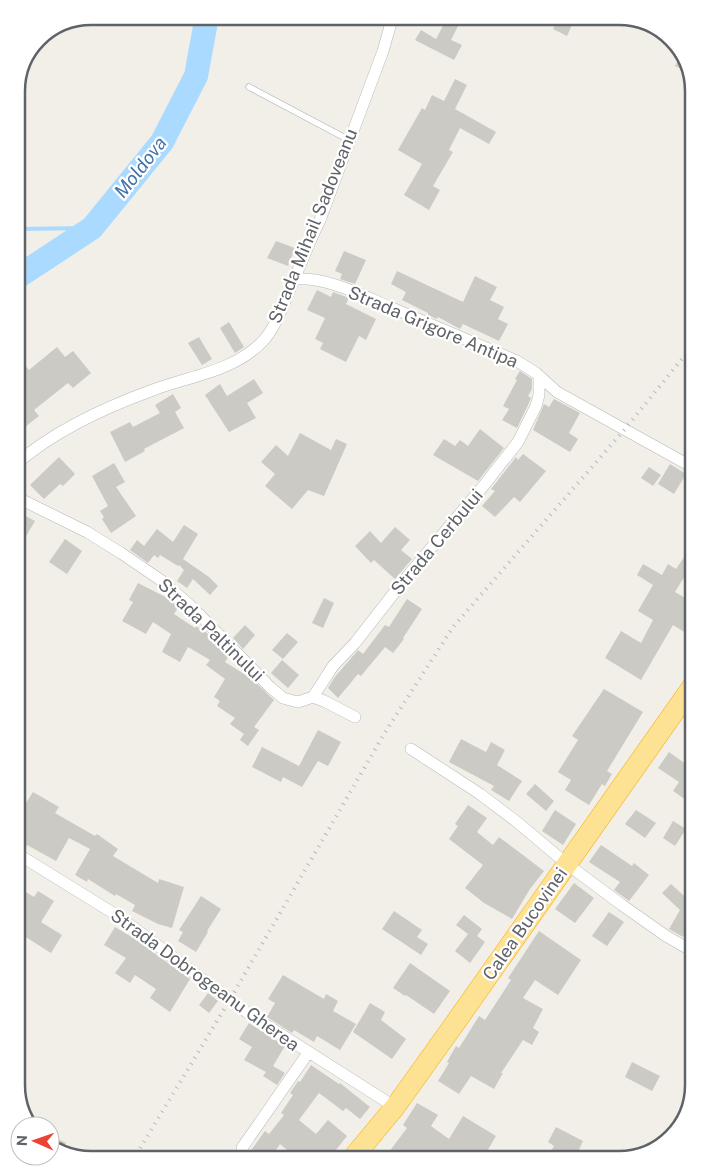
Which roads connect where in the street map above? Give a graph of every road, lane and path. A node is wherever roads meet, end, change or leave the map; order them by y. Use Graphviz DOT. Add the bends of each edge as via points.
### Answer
graph roads {
  1 [pos="390,25"];
  2 [pos="249,87"];
  3 [pos="349,140"];
  4 [pos="295,280"];
  5 [pos="539,376"];
  6 [pos="25,456"];
  7 [pos="685,463"];
  8 [pos="25,501"];
  9 [pos="313,697"];
  10 [pos="685,697"];
  11 [pos="355,717"];
  12 [pos="411,749"];
  13 [pos="25,858"];
  14 [pos="566,864"];
  15 [pos="685,946"];
  16 [pos="308,1053"];
  17 [pos="394,1106"];
  18 [pos="242,1148"];
  19 [pos="359,1151"];
  1 -- 3 [label="street, Strada Mihail Sadoveanu"];
  2 -- 3 [label="lane"];
  3 -- 4 [label="street, Strada Mihail Sadoveanu"];
  4 -- 5 [label="street, Strada Grigore Antipa" via="318,280 362,296 517,361"];
  4 -- 6 [label="street, Strada Mihail Sadoveanu" via="273,327 249,354 206,374 131,398 60,433"];
  5 -- 7 [label="street, Strada Grigore Antipa" via="557,392"];
  5 -- 9 [label="street, Strada Cerbului" via="536,406 518,442 333,666"];
  8 -- 9 [label="street, Strada Paltinului" via="87,532 162,581 283,698 298,702"];
  9 -- 11 [label="street"];
  10 -- 14 [label="highway, Calea Bucovinei"];
  12 -- 14 [label="street" via="480,794"];
  13 -- 16 [label="street, Strada Dobrogeanu Gherea" via="118,916 229,1001"];
  14 -- 15 [label="street"];
  14 -- 17 [label="highway, Calea Bucovinei"];
  16 -- 17 [label="street, Strada Dobrogeanu Gherea"];
  16 -- 18 [label="street"];
  17 -- 19 [label="highway, Calea Bucovinei"];
}
